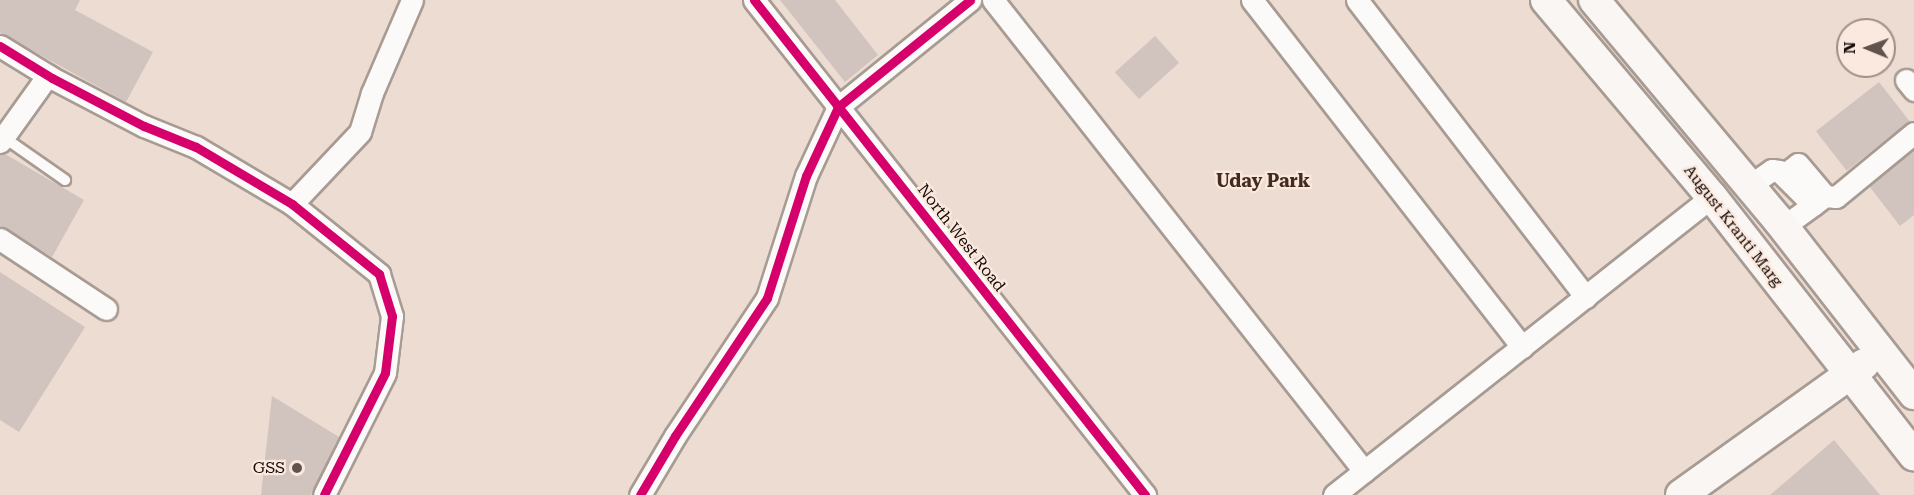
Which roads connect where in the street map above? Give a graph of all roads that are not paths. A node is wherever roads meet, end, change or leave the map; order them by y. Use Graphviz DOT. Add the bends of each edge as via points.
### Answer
graph roads {
  1 [pos="412,0"];
  2 [pos="754,0"];
  3 [pos="970,0"];
  4 [pos="993,0"];
  5 [pos="1252,0"];
  6 [pos="1357,0"];
  7 [pos="1546,0"];
  8 [pos="1594,0"];
  9 [pos="0,46"];
  10 [pos="48,75"];
  11 [pos="838,107"];
  12 [pos="1914,133"];
  13 [pos="1,138"];
  14 [pos="65,180"];
  15 [pos="1749,186"];
  16 [pos="1712,197"];
  17 [pos="1819,200"];
  18 [pos="292,204"];
  19 [pos="1784,227"];
  20 [pos="0,239"];
  21 [pos="1586,297"];
  22 [pos="106,309"];
  23 [pos="1522,347"];
  24 [pos="1879,351"];
  25 [pos="1850,376"];
  26 [pos="1914,394"];
  27 [pos="1914,456"];
  28 [pos="1364,471"];
  29 [pos="324,495"];
  30 [pos="640,495"];
  31 [pos="1145,495"];
  32 [pos="1334,495"];
  33 [pos="1681,495"];
  1 -- 18 [label="street" via="372,93 360,132"];
  2 -- 11 [label="street, North West Road"];
  3 -- 11 [label="street"];
  4 -- 28 [label="street"];
  5 -- 23 [label="street"];
  6 -- 21 [label="street"];
  7 -- 16 [label="main road, August Kranti Marg"];
  8 -- 15 [label="main road"];
  9 -- 10 [label="street"];
  10 -- 13 [label="street"];
  10 -- 18 [label="street" via="144,126 196,147"];
  11 -- 30 [label="street" via="806,176 768,298"];
  11 -- 31 [label="street, North West Road"];
  12 -- 17 [label="street" via="1836,197"];
  13 -- 14 [label="lane"];
  15 -- 17 [label="street" via="1772,170 1785,174 1798,164"];
  15 -- 19 [label="main road"];
  16 -- 21 [label="street"];
  16 -- 25 [label="main road, August Kranti Marg"];
  17 -- 19 [label="street"];
  18 -- 29 [label="street" via="379,274 392,316 386,373"];
  19 -- 24 [label="main road"];
  20 -- 22 [label="street"];
  21 -- 23 [label="street"];
  23 -- 28 [label="street"];
  24 -- 25 [label="main road"];
  24 -- 26 [label="main road"];
  25 -- 27 [label="main road, August Kranti Marg"];
  25 -- 33 [label="main road"];
  28 -- 32 [label="street"];
}
